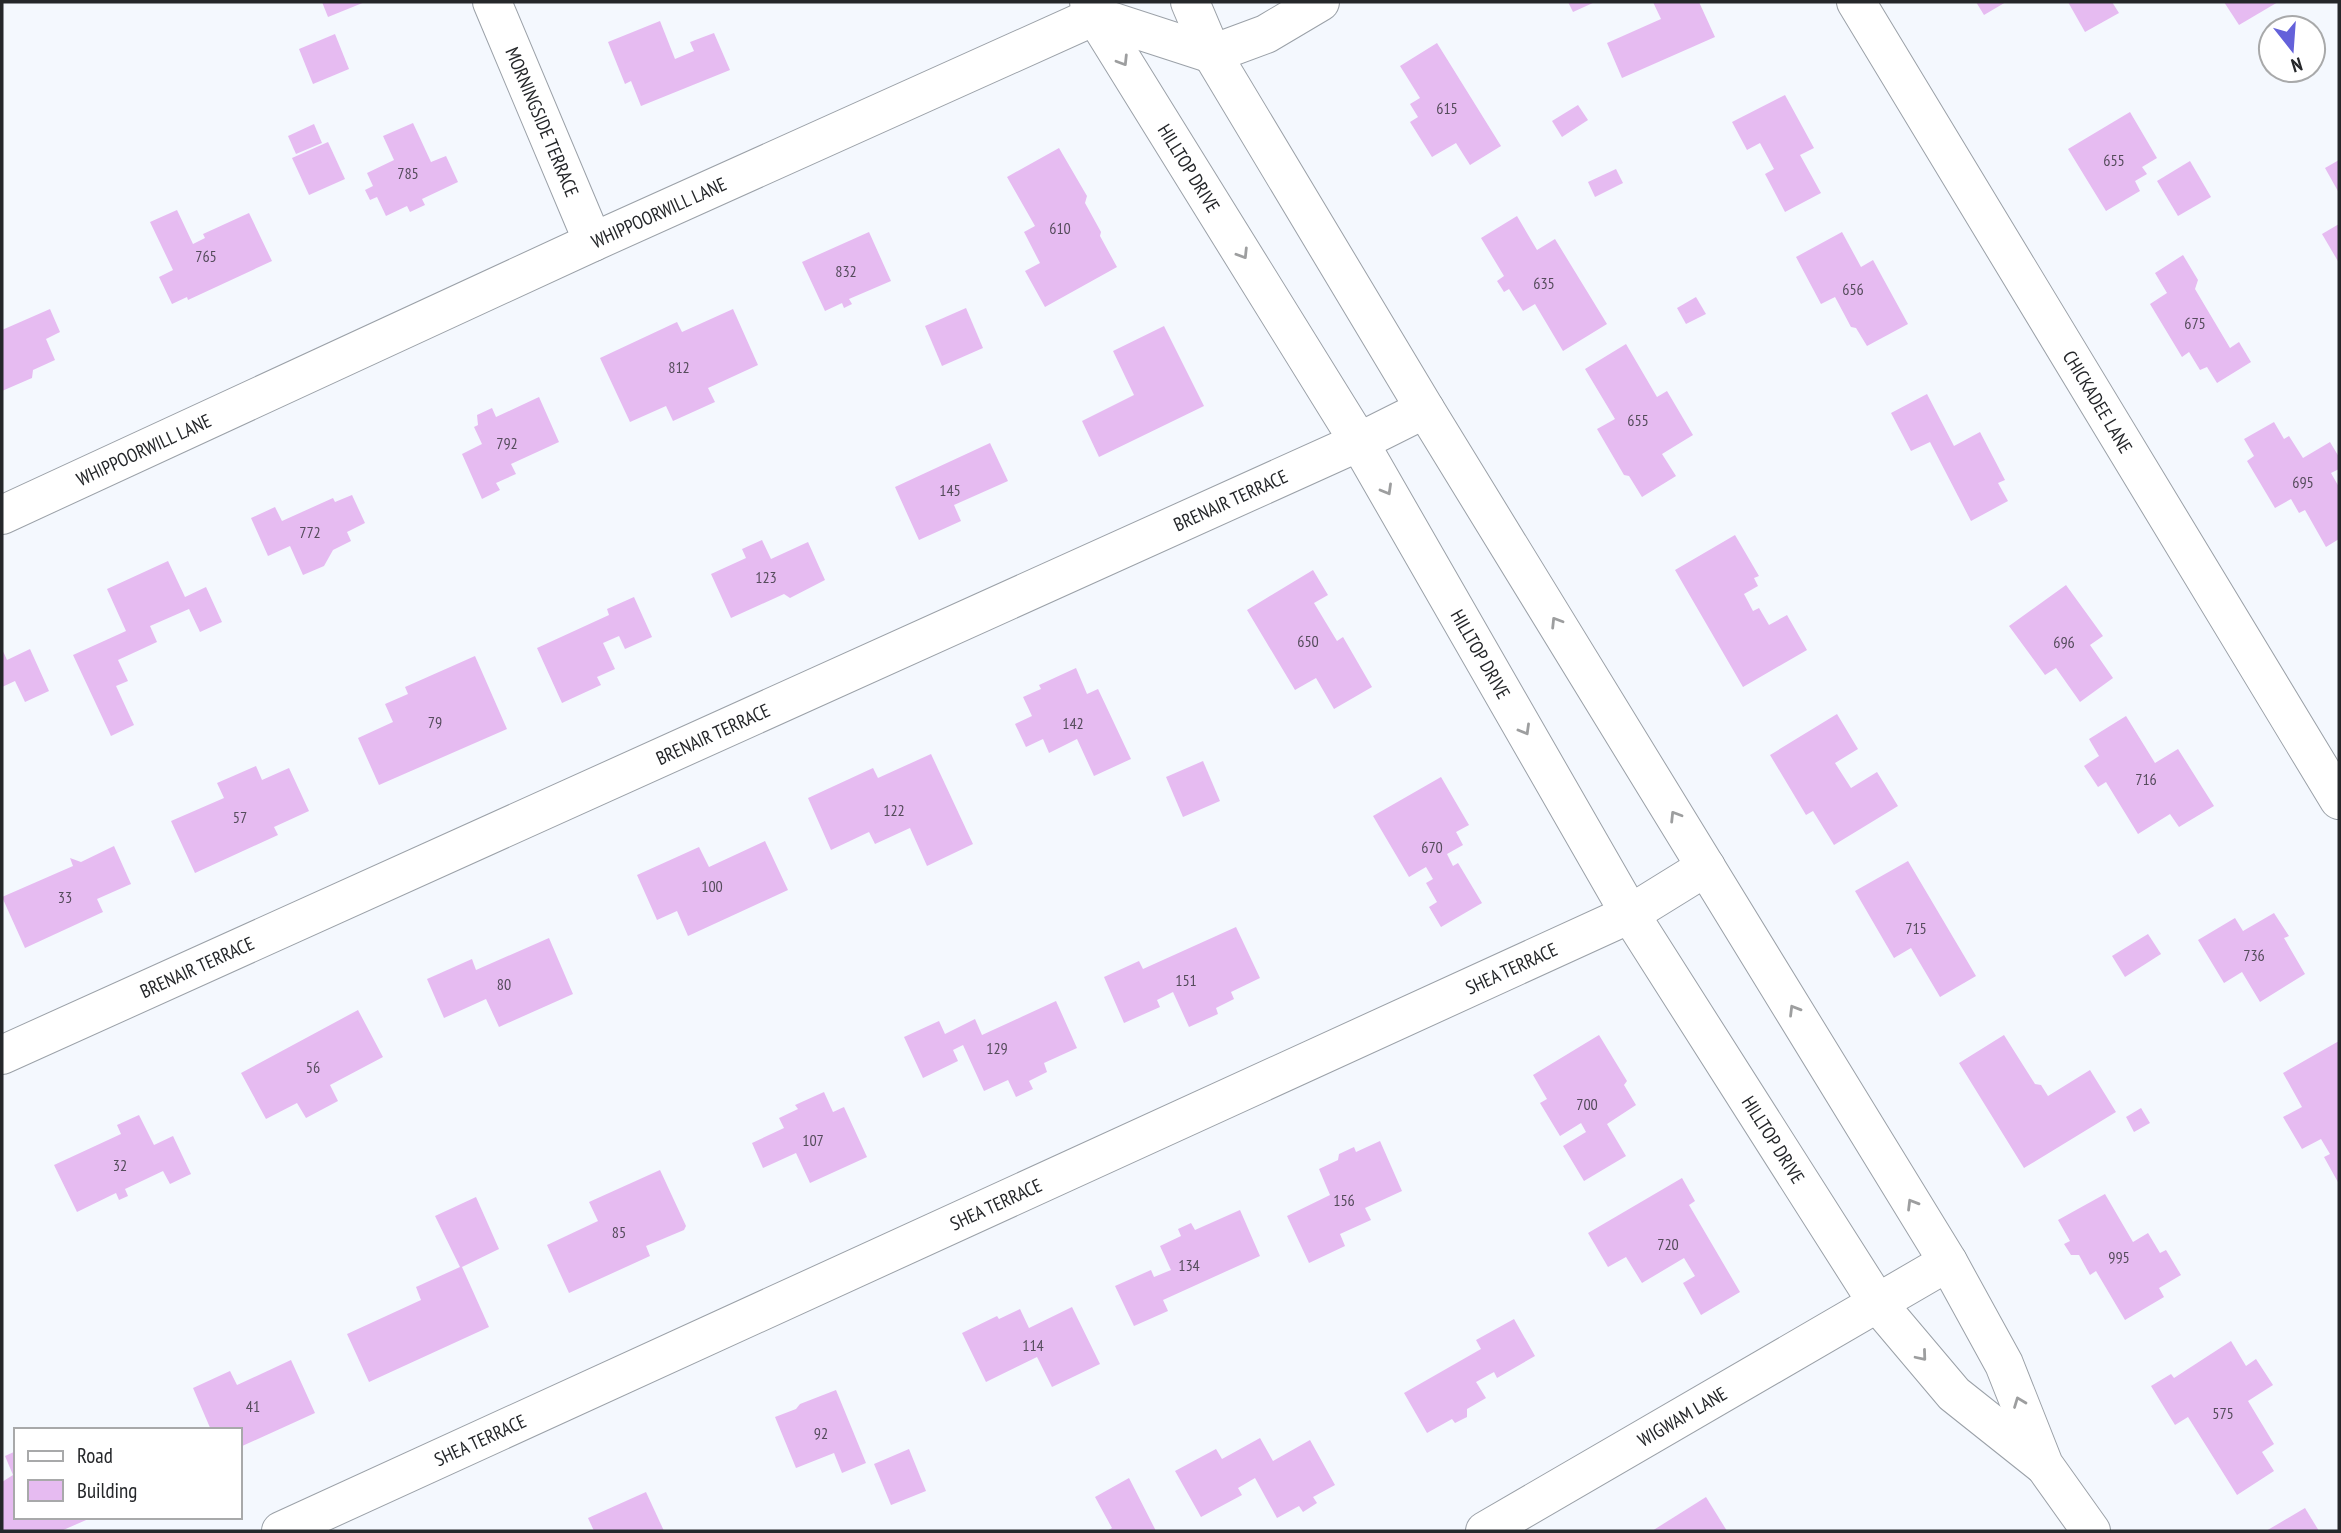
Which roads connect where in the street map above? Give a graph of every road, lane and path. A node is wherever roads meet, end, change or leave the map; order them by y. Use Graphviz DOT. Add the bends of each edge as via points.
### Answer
graph roads {
  1 [pos="492,2"];
  2 [pos="1190,2"];
  3 [pos="1320,2"];
  4 [pos="1856,2"];
  5 [pos="1092,9"];
  6 [pos="1212,54"];
  7 [pos="593,242"];
  8 [pos="1425,409"];
  9 [pos="1359,442"];
  10 [pos="2,515"];
  11 [pos="2339,800"];
  12 [pos="1706,867"];
  13 [pos="1630,914"];
  14 [pos="2,1055"];
  15 [pos="1948,1262"];
  16 [pos="1878,1304"];
  17 [pos="2044,1465"];
  18 [pos="281,1531"];
  19 [pos="1485,1531"];
  20 [pos="2091,1531"];
  1 -- 7 [label="street, MORNINGSIDE TERRACE"];
  2 -- 6 [label="street"];
  3 -- 6 [label="street" via="1266,34"];
  4 -- 11 [label="street, CHICKADEE LANE"];
  5 -- 6 [label="street"];
  5 -- 7 [label="street, WHIPPOORWILL LANE"];
  5 -- 9 [label="street, HILLTOP DRIVE, one-way"];
  6 -- 8 [label="street"];
  7 -- 10 [label="street, WHIPPOORWILL LANE"];
  8 -- 9 [label="street, BRENAIR TERRACE"];
  12 -- 8 [label="street, one-way"];
  9 -- 13 [label="street, HILLTOP DRIVE, one-way"];
  9 -- 14 [label="street, BRENAIR TERRACE"];
  12 -- 13 [label="street, SHEA TERRACE"];
  15 -- 12 [label="street, one-way"];
  13 -- 16 [label="street, HILLTOP DRIVE"];
  13 -- 18 [label="street, SHEA TERRACE"];
  15 -- 16 [label="street, WIGWAM LANE"];
  17 -- 15 [label="street, one-way" via="2004,1364"];
  16 -- 17 [label="street, one-way" via="1954,1394"];
  16 -- 19 [label="street, WIGWAM LANE"];
  17 -- 20 [label="street"];
}
